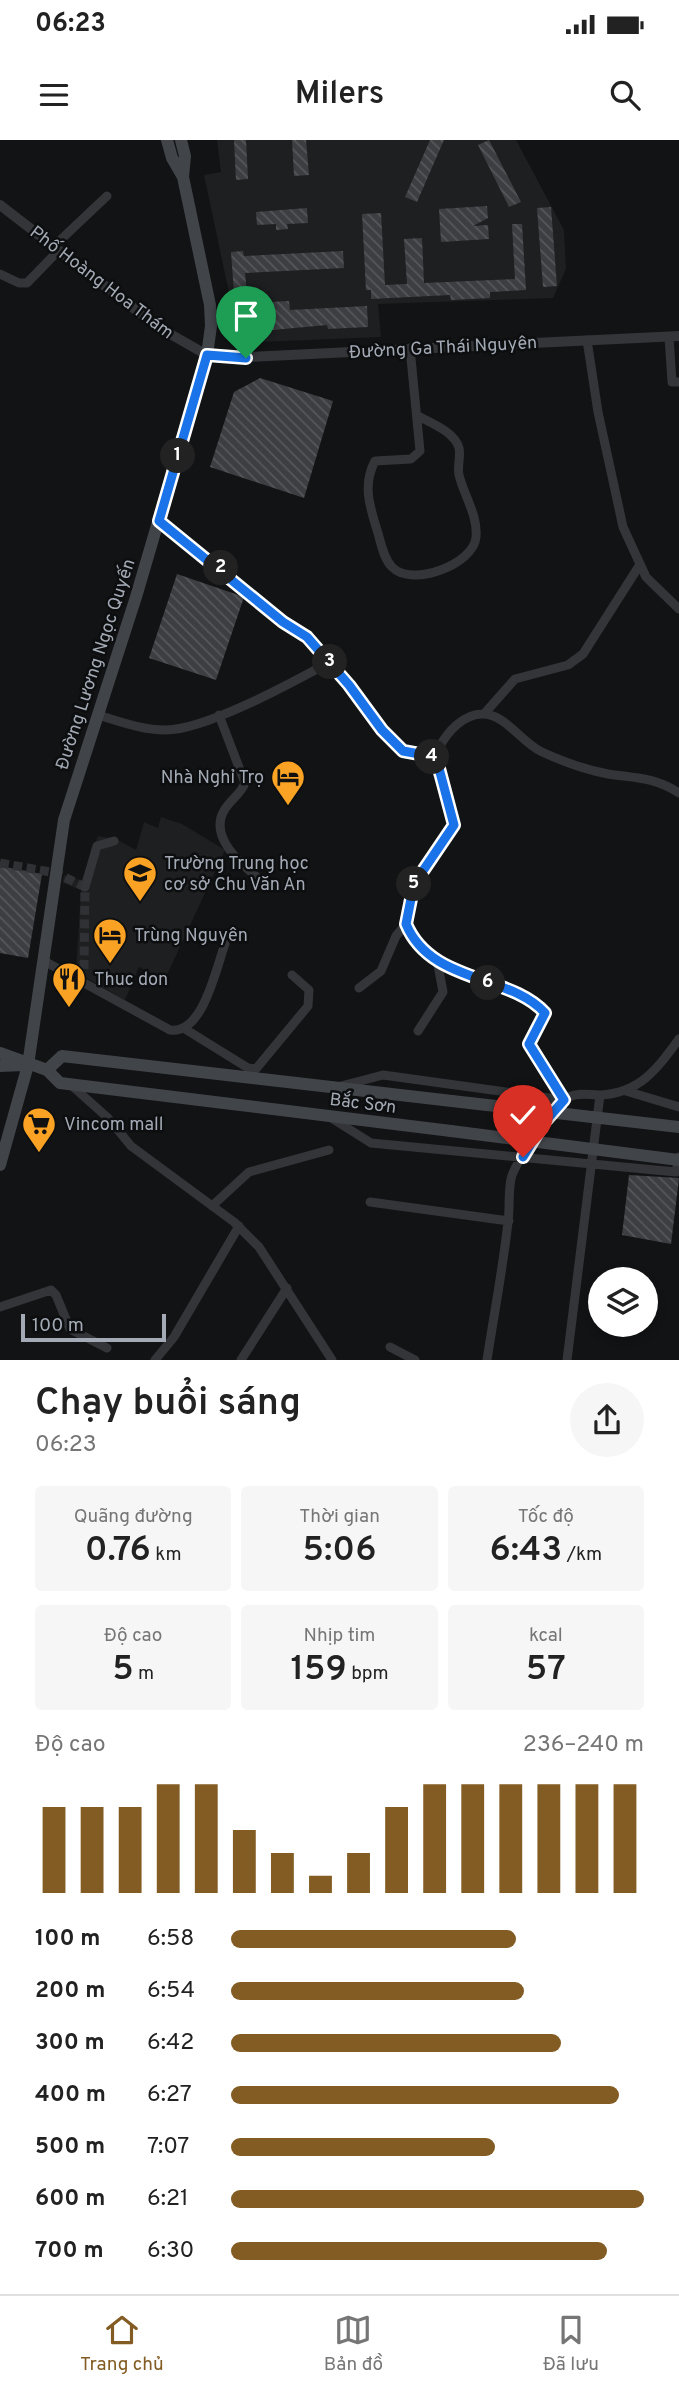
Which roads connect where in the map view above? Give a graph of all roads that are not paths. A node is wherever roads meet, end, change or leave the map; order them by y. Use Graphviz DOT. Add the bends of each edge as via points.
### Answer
graph roads {
  1 [pos="167,140"];
  2 [pos="181,140"];
  3 [pos="183,177"];
  4 [pos="107,196"];
  5 [pos="0,205"];
  6 [pos="56,249"];
  7 [pos="0,274"];
  8 [pos="674,336"];
  9 [pos="587,340"];
  10 [pos="410,348"];
  11 [pos="207,355"];
  12 [pos="679,382"];
  13 [pos="418,416"];
  14 [pos="159,521"];
  15 [pos="639,566"];
  16 [pos="679,609"];
  17 [pos="330,663"];
  18 [pos="484,714"];
  19 [pos="98,715"];
  20 [pos="219,715"];
  21 [pos="436,757"];
  22 [pos="679,793"];
  23 [pos="114,841"];
  24 [pos="265,884"];
  25 [pos="85,887"];
  26 [pos="406,924"];
  27 [pos="225,944"];
  28 [pos="437,960"];
  29 [pos="44,961"];
  30 [pos="292,975"];
  31 [pos="359,988"];
  32 [pos="185,1029"];
  33 [pos="418,1031"];
  34 [pos="679,1039"];
  35 [pos="0,1053"];
  36 [pos="27,1065"];
  37 [pos="0,1066"];
  38 [pos="47,1070"];
  39 [pos="70,1084"];
  40 [pos="334,1087"];
  41 [pos="626,1091"];
  42 [pos="600,1095"];
  43 [pos="564,1100"];
  44 [pos="679,1107"];
  45 [pos="328,1116"];
  46 [pos="679,1127"];
  47 [pos="329,1150"];
  48 [pos="523,1157"];
  49 [pos="679,1157"];
  50 [pos="0,1165"];
  51 [pos="591,1165"];
  52 [pos="370,1202"];
  53 [pos="212,1206"];
  54 [pos="509,1221"];
  55 [pos="239,1226"];
  56 [pos="287,1288"];
  57 [pos="0,1307"];
  58 [pos="390,1347"];
  59 [pos="107,1348"];
  60 [pos="155,1360"];
  61 [pos="241,1360"];
  62 [pos="332,1360"];
  63 [pos="415,1360"];
  64 [pos="487,1360"];
  65 [pos="566,1360"];
  1 -- 3 [label="main road, Đường Lương Ngọc Quyến"];
  2 -- 3 [label="main road, Đường Lương Ngọc Quyến"];
  3 -- 11 [label="main road, Đường Lương Ngọc Quyến" via="210,305"];
  4 -- 6 [label="street"];
  5 -- 6 [label="street, Phố Hoàng Hoa Thám"];
  6 -- 7 [label="street" via="27,283"];
  6 -- 11 [label="street, Phố Hoàng Hoa Thám" via="158,327"];
  8 -- 9 [label="street, Đường Ga Thái Nguyên"];
  8 -- 12 [label="street" via="672,382"];
  9 -- 10 [label="street, Đường Ga Thái Nguyên"];
  9 -- 15 [label="street" via="623,527"];
  10 -- 11 [label="street, Đường Ga Thái Nguyên" via="236,358"];
  10 -- 13 [label="street"];
  11 -- 14 [label="main road, Đường Lương Ngọc Quyến"];
  13 -- 13 [label="street" via="420,451 411,459 375,461 367,495 385,555 392,567 409,576 455,562 471,550 476,537 475,520 459,475 459,447 446,431"];
  14 -- 17 [label="street" via="307,637"];
  14 -- 19 [label="main road, Đường Lương Ngọc Quyến"];
  15 -- 16 [label="street"];
  15 -- 18 [label="street" via="583,654 568,665 515,679"];
  17 -- 20 [label="street"];
  17 -- 21 [label="street" via="395,745 409,754"];
  18 -- 21 [label="street" via="466,718 454,728"];
  18 -- 22 [label="street" via="543,752 608,774 646,777"];
  19 -- 20 [label="street" via="167,730"];
  19 -- 29 [label="main road, Đường Lương Ngọc Quyến" via="64,820"];
  20 -- 24 [label="street" via="245,783 222,816 223,837 236,859"];
  21 -- 26 [label="street" via="454,825 414,884"];
  23 -- 25 [label="street" via="97,846"];
  26 -- 28 [label="street" via="419,946"];
  26 -- 31 [label="street" via="381,971"];
  27 -- 32 [label="street" via="219,970 199,1012"];
  28 -- 33 [label="street" via="443,992"];
  28 -- 43 [label="street" via="542,1009 545,1016 529,1044"];
  29 -- 32 [label="street" via="170,1030"];
  29 -- 36 [label="main road, Đường Lương Ngọc Quyến"];
  30 -- 32 [label="street" via="309,990 308,1006 256,1069"];
  34 -- 41 [label="street" via="650,1076"];
  35 -- 36 [label="main road"];
  36 -- 37 [label="main road"];
  36 -- 38 [label="main road, Bắc Sơn"];
  36 -- 50 [label="main road, Đường Lương Ngọc Quyến"];
  38 -- 39 [label="main road, Bắc Sơn" via="60,1083"];
  38 -- 40 [label="main road, Bắc Sơn" via="62,1056"];
  39 -- 45 [label="main road, Bắc Sơn"];
  39 -- 53 [label="street" via="131,1146"];
  40 -- 43 [label="street" via="383,1075"];
  40 -- 46 [label="main road, Bắc Sơn, bridge"];
  41 -- 42 [label="street"];
  41 -- 44 [label="street"];
  42 -- 43 [label="street" via="578,1094"];
  42 -- 51 [label="street"];
  43 -- 48 [label="street"];
  45 -- 48 [label="street" via="371,1143"];
  45 -- 49 [label="main road, Bắc Sơn, bridge"];
  47 -- 53 [label="street" via="249,1172"];
  48 -- 51 [label="street"];
  48 -- 54 [label="street" via="510,1180"];
  49 -- 51 [label="street" via="676,1172"];
  51 -- 65 [label="street"];
  52 -- 54 [label="street"];
  53 -- 55 [label="street"];
  54 -- 64 [label="street"];
  55 -- 56 [label="street"];
  55 -- 60 [label="street" via="174,1337"];
  56 -- 61 [label="street"];
  56 -- 62 [label="street"];
  57 -- 59 [label="street" via="51,1290 70,1329"];
  58 -- 63 [label="street"];
}
